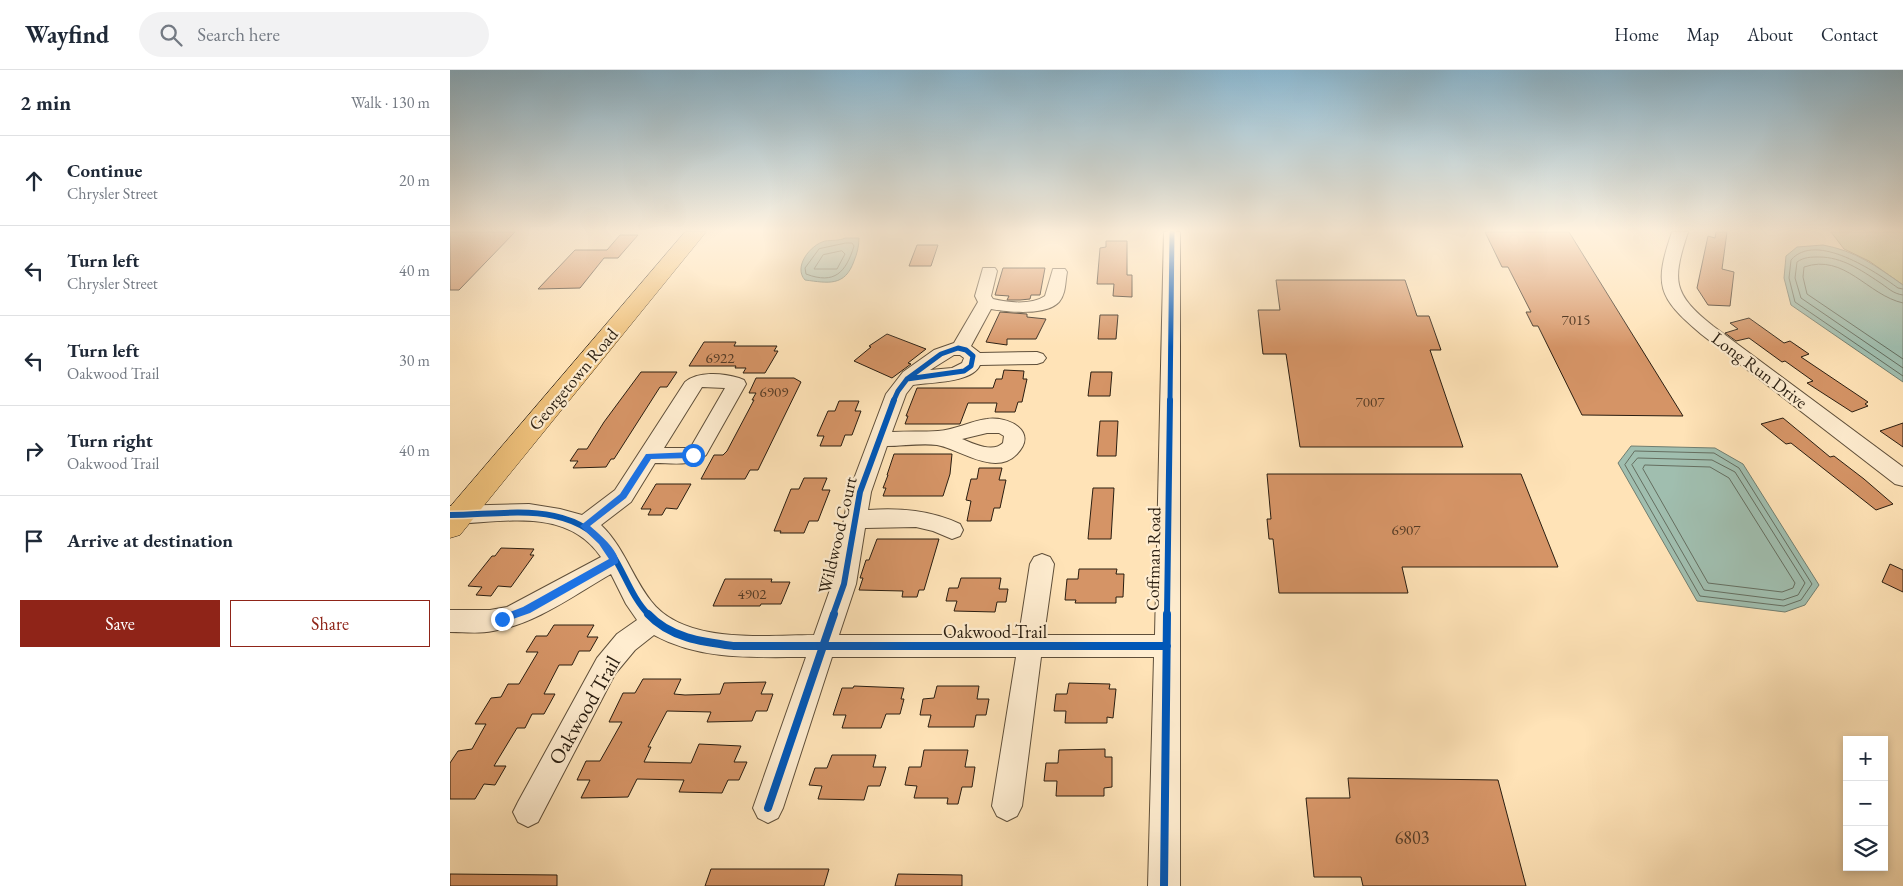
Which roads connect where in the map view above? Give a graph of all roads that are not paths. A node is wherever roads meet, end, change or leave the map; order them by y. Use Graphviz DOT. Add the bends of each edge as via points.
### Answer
graph roads {
  1 [pos="664,270"];
  2 [pos="1172,270"];
  3 [pos="1670,270"];
  4 [pos="989,271"];
  5 [pos="1059,272"];
  6 [pos="986,302"];
  7 [pos="966,354"];
  8 [pos="1037,358"];
  9 [pos="940,438"];
  10 [pos="879,439"];
  11 [pos="649,456"];
  12 [pos="1903,478"];
  13 [pos="453,519"];
  14 [pos="854,520"];
  15 [pos="584,526"];
  16 [pos="952,530"];
  17 [pos="615,560"];
  18 [pos="1042,564"];
  19 [pos="450,621"];
  20 [pos="654,621"];
  21 [pos="824,645"];
  22 [pos="1167,646"];
  23 [pos="1030,647"];
  24 [pos="1007,806"];
  25 [pos="768,808"];
  26 [pos="528,812"];
  27 [pos="1164,886"];
  1 -- 13 [label="main road, Georgetown Road"];
  2 -- 22 [label="street, Coffman Road"];
  3 -- 12 [label="street, Long Run Drive" via="1669,279 1675,295 1687,312 1707,330"];
  4 -- 6 [label="street" via="983,296"];
  5 -- 6 [label="street" via="1054,295 1043,304 994,306"];
  6 -- 7 [label="street"];
  7 -- 8 [label="street, Wildwood Court"];
  7 -- 10 [label="street, Wildwood Court" via="943,352 908,379 896,394"];
  9 -- 10 [label="street"];
  10 -- 14 [label="street, Wildwood Court" via="860,492"];
  11 -- 11 [label="street" via="694,383 736,382 697,453"];
  11 -- 15 [label="street" via="623,496"];
  13 -- 15 [label="street, Oakwood Trail" via="525,511 554,515"];
  14 -- 16 [label="street, Wildwood Court" via="910,517"];
  14 -- 21 [label="street, Wildwood Court" via="846,578"];
  15 -- 17 [label="street, Oakwood Trail" via="602,541"];
  17 -- 19 [label="street" via="510,617 490,621"];
  17 -- 20 [label="street, Oakwood Trail" via="639,604"];
  18 -- 23 [label="street"];
  20 -- 21 [label="street, Oakwood Trail" via="680,636 710,643 734,646"];
  20 -- 26 [label="street, Oakwood Trail" via="626,642 606,666"];
  21 -- 23 [label="street, Oakwood Trail"];
  21 -- 25 [label="street"];
  22 -- 23 [label="street, Oakwood Trail"];
  22 -- 27 [label="street, Coffman Road"];
  23 -- 24 [label="street"];
}
